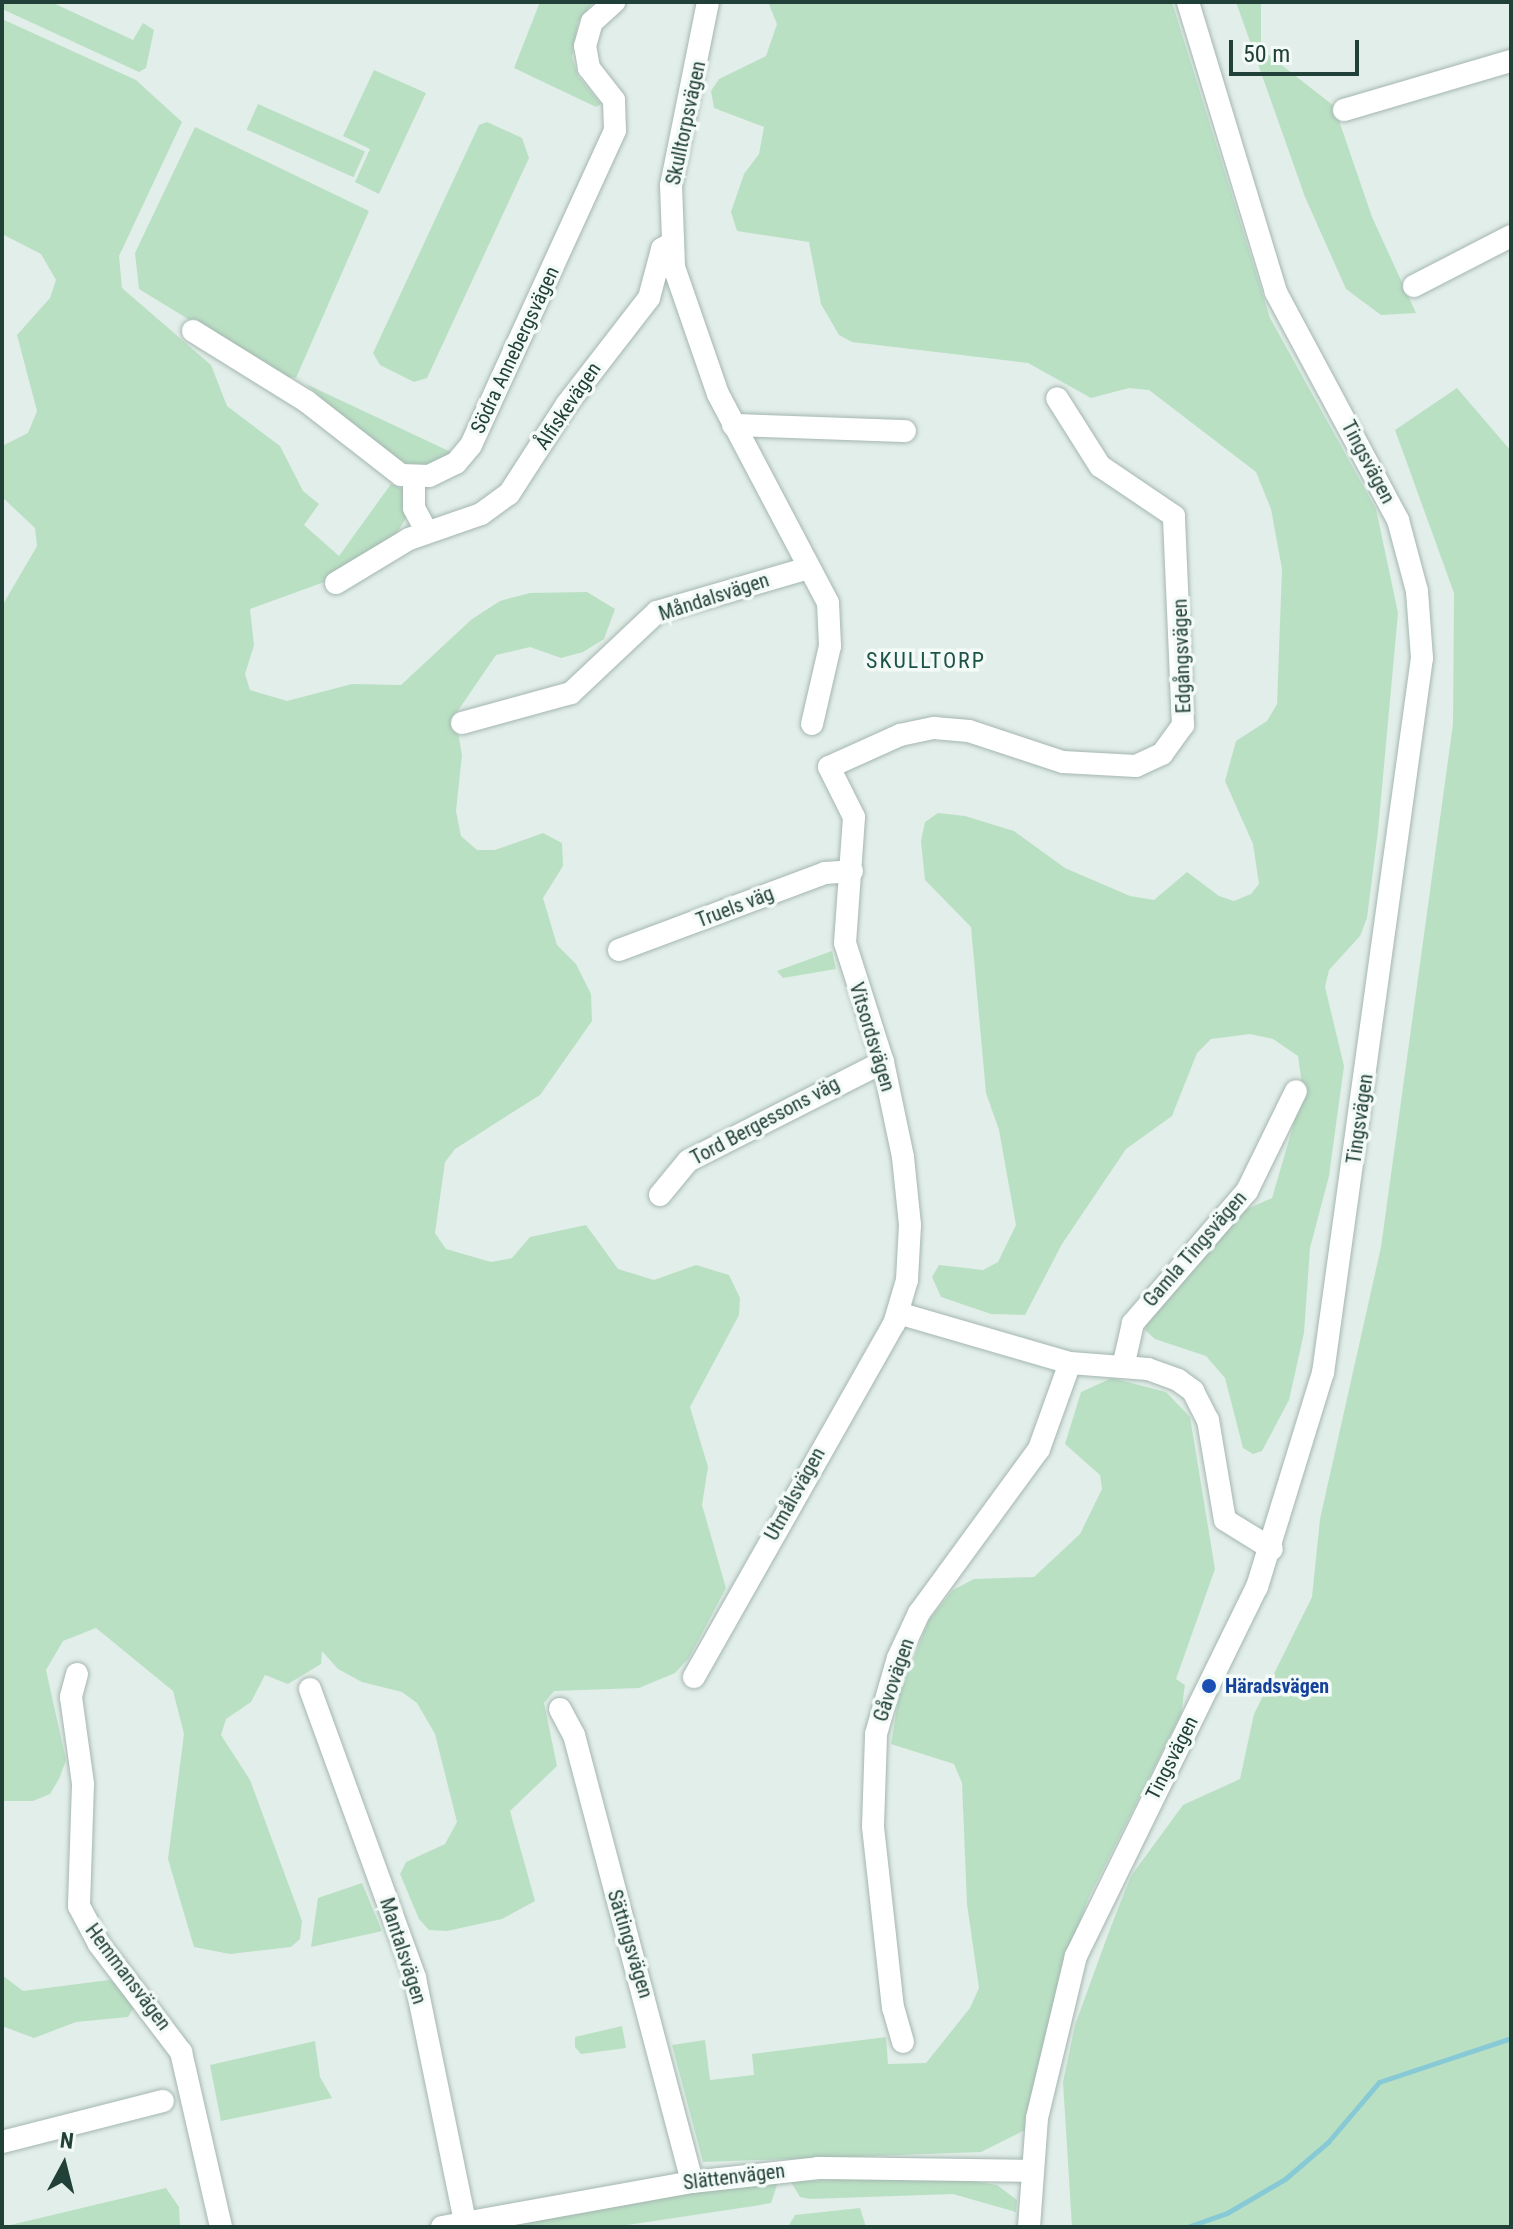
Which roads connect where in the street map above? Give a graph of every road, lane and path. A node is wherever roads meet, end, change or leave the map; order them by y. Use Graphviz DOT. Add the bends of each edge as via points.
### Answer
graph roads {
  1 [pos="614,2"];
  2 [pos="708,2"];
  3 [pos="1188,2"];
  4 [pos="1511,61"];
  5 [pos="1344,110"];
  6 [pos="1511,236"];
  7 [pos="672,244"];
  8 [pos="1414,286"];
  9 [pos="193,331"];
  10 [pos="1057,398"];
  11 [pos="733,425"];
  12 [pos="905,431"];
  13 [pos="414,477"];
  14 [pos="426,531"];
  15 [pos="808,568"];
  16 [pos="336,583"];
  17 [pos="462,723"];
  18 [pos="812,724"];
  19 [pos="829,767"];
  20 [pos="852,871"];
  21 [pos="619,950"];
  22 [pos="883,1062"];
  23 [pos="1296,1091"];
  24 [pos="660,1195"];
  25 [pos="898,1313"];
  26 [pos="1070,1363"];
  27 [pos="1123,1367"];
  28 [pos="1272,1549"];
  29 [pos="77,1674"];
  30 [pos="694,1677"];
  31 [pos="310,1689"];
  32 [pos="560,1709"];
  33 [pos="903,2042"];
  34 [pos="163,2101"];
  35 [pos="2,2142"];
  36 [pos="1030,2171"];
  37 [pos="692,2182"];
  38 [pos="465,2222"];
  39 [pos="221,2227"];
  40 [pos="442,2227"];
  41 [pos="1029,2227"];
  1 -- 13 [label="street, Södra Annebergsvägen" via="592,22 585,46 589,68 617,106 612,138 471,445 444,471"];
  2 -- 7 [label="street, Skulltorpsvägen" via="671,185"];
  3 -- 28 [label="street, Tingsvägen" via="1276,292 1392,506 1407,550 1422,630 1419,699 1333,1323"];
  4 -- 5 [label="street"];
  6 -- 8 [label="street"];
  7 -- 11 [label="street, Skulltorpsvägen" via="680,293"];
  7 -- 14 [label="street, Ålfiskevägen" via="662,249 649,298 567,404 509,494 481,514"];
  9 -- 13 [label="street" via="306,401 390,468"];
  10 -- 19 [label="street, Edgångsvägen" via="1100,466 1174,516 1187,697 1178,736 1149,762 1120,768 1063,762 969,731 934,728 900,735"];
  11 -- 12 [label="street"];
  11 -- 15 [label="street, Skulltorpsvägen"];
  13 -- 14 [label="street" via="414,508"];
  14 -- 16 [label="street, Ålfiskevägen"];
  15 -- 17 [label="street, Måndalsvägen" via="657,612 571,693"];
  15 -- 18 [label="street, Skulltorpsvägen" via="832,620"];
  19 -- 20 [label="street, Vitsordsvägen" via="854,817"];
  20 -- 21 [label="street, Truels väg" via="825,873"];
  20 -- 22 [label="street, Vitsordsvägen" via="845,943"];
  22 -- 24 [label="street, Tord Bergessons väg" via="688,1161"];
  22 -- 25 [label="street, Vitsordsvägen" via="910,1225"];
  23 -- 27 [label="street, Gamla Tingsvägen" via="1247,1191 1133,1323"];
  25 -- 26 [label="street"];
  25 -- 30 [label="street, Utmålsvägen"];
  26 -- 27 [label="street"];
  26 -- 33 [label="street, Gåvovägen" via="1039,1449 919,1613 898,1658 876,1734 873,1826 893,2008"];
  27 -- 28 [label="street" via="1164,1373 1193,1391 1214,1440 1225,1520"];
  28 -- 36 [label="street, Tingsvägen" via="1076,1956 1045,2074"];
  29 -- 39 [label="street, Hemmansvägen" via="71,1697 83,1784 79,1906 99,1944 181,2052"];
  31 -- 38 [label="street, Mantalsvägen" via="415,1978"];
  32 -- 37 [label="street, Sättingsvägen" via="574,1735"];
  34 -- 35 [label="street"];
  36 -- 37 [label="street, Slättenvägen" via="854,2166"];
  36 -- 41 [label="street, Tingsvägen"];
  37 -- 38 [label="street, Slättenvägen"];
  38 -- 40 [label="street, Slättenvägen"];
}
